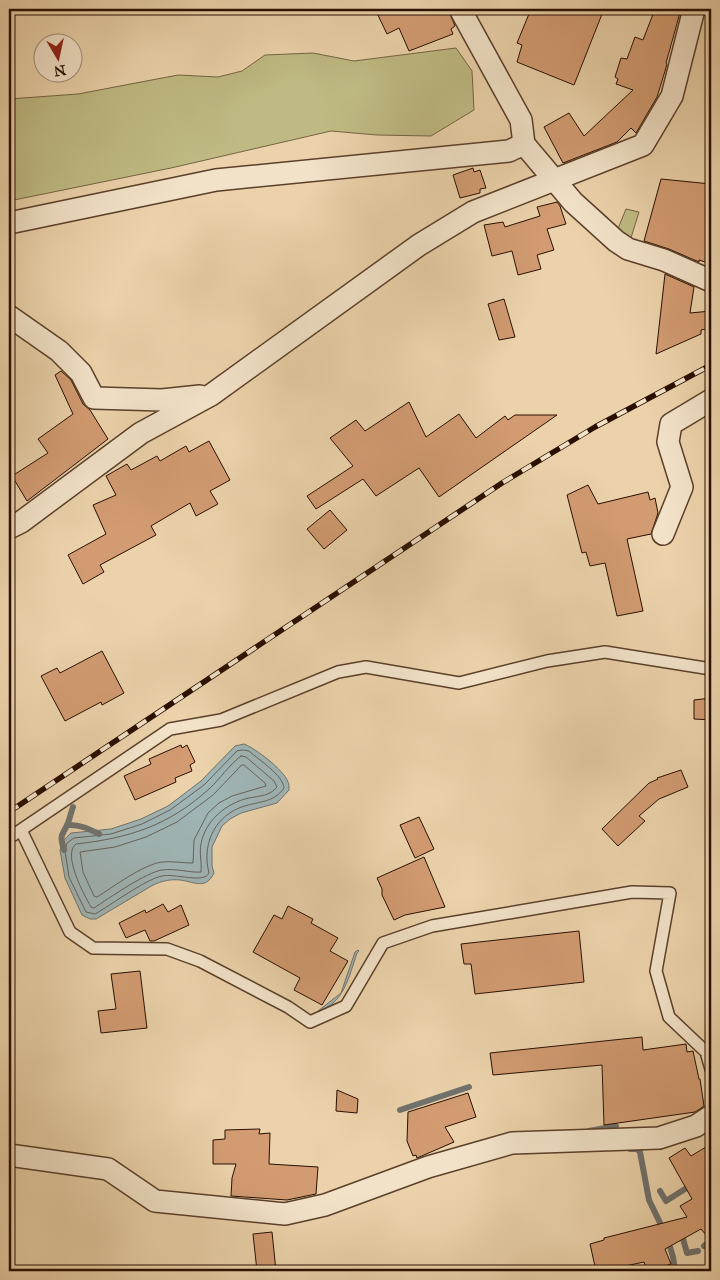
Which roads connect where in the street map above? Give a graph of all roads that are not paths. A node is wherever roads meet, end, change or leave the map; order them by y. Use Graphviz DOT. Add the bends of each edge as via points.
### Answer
graph roads {
  1 [pos="460,9"];
  2 [pos="694,9"];
  3 [pos="524,144"];
  4 [pos="555,180"];
  5 [pos="9,223"];
  6 [pos="711,281"];
  7 [pos="9,316"];
  8 [pos="210,396"];
  9 [pos="711,400"];
  10 [pos="9,528"];
  11 [pos="663,534"];
  12 [pos="711,668"];
  13 [pos="21,830"];
  14 [pos="9,838"];
  15 [pos="711,1069"];
  16 [pos="711,1116"];
  17 [pos="9,1155"];
  1 -- 3 [label="street" via="521,120"];
  2 -- 4 [label="street" via="672,96 643,146"];
  3 -- 4 [label="street"];
  3 -- 5 [label="street" via="509,150 216,180"];
  4 -- 6 [label="street" via="574,202 628,250 664,260"];
  4 -- 8 [label="street" via="473,212 419,245"];
  7 -- 8 [label="street" via="59,351 81,373 94,398 162,400"];
  8 -- 10 [label="street" via="141,433"];
  9 -- 11 [label="street" via="671,424 668,442 682,487"];
  12 -- 13 [label="lane" via="605,652 547,661 459,683 366,667 338,672 221,720 170,729"];
  13 -- 14 [label="lane"];
  13 -- 15 [label="lane" via="70,932 94,948 167,949 200,961 310,1022 346,1006 383,943 432,926 632,892 670,893 656,971 669,1017 706,1052"];
  16 -- 17 [label="street" via="696,1126 659,1138 512,1143 428,1167 326,1205 285,1214 155,1201 108,1169"];
}
